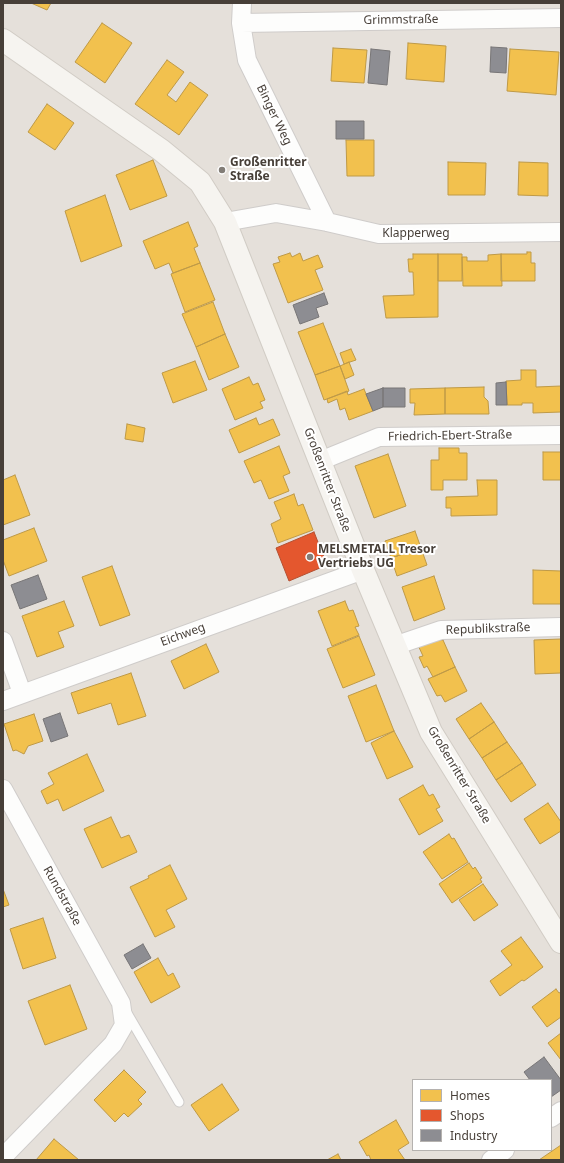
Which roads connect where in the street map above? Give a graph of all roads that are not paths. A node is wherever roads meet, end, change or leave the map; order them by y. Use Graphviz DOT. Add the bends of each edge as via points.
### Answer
graph roads {
  1 [pos="242,3"];
  2 [pos="561,18"];
  3 [pos="241,22"];
  4 [pos="3,40"];
  5 [pos="225,222"];
  6 [pos="327,222"];
  7 [pos="561,232"];
  8 [pos="561,435"];
  9 [pos="320,461"];
  10 [pos="363,570"];
  11 [pos="561,627"];
  12 [pos="3,641"];
  13 [pos="394,646"];
  14 [pos="22,693"];
  15 [pos="3,700"];
  16 [pos="3,790"];
  17 [pos="561,942"];
  18 [pos="121,1003"];
  19 [pos="179,1102"];
  20 [pos="561,1111"];
  21 [pos="552,1117"];
  22 [pos="504,1151"];
  23 [pos="3,1157"];
  24 [pos="491,1160"];
  1 -- 3 [label="street, Binger Weg"];
  2 -- 3 [label="street, Grimmstraße"];
  3 -- 6 [label="street, Binger Weg" via="247,60"];
  4 -- 5 [label="main road, Großenritter Straße" via="160,150 200,182"];
  5 -- 6 [label="street, Klapperweg" via="276,213"];
  5 -- 9 [label="main road, Großenritter Straße"];
  6 -- 7 [label="street, Klapperweg" via="379,234"];
  8 -- 9 [label="street, Friedrich-Ebert-Straße" via="378,437"];
  9 -- 10 [label="main road, Großenritter Straße"];
  10 -- 13 [label="main road, Großenritter Straße"];
  10 -- 14 [label="street, Eichweg"];
  11 -- 13 [label="street, Republikstraße" via="441,630"];
  12 -- 14 [label="street"];
  13 -- 17 [label="main road, Großenritter Straße" via="431,732"];
  14 -- 15 [label="street, Eichweg"];
  16 -- 18 [label="street, Rundstraße"];
  18 -- 19 [label="lane, Rundstraße"];
  18 -- 23 [label="street, Rundstraße" via="124,1025 113,1044"];
  20 -- 21 [label="street"];
  22 -- 24 [label="street"];
}
